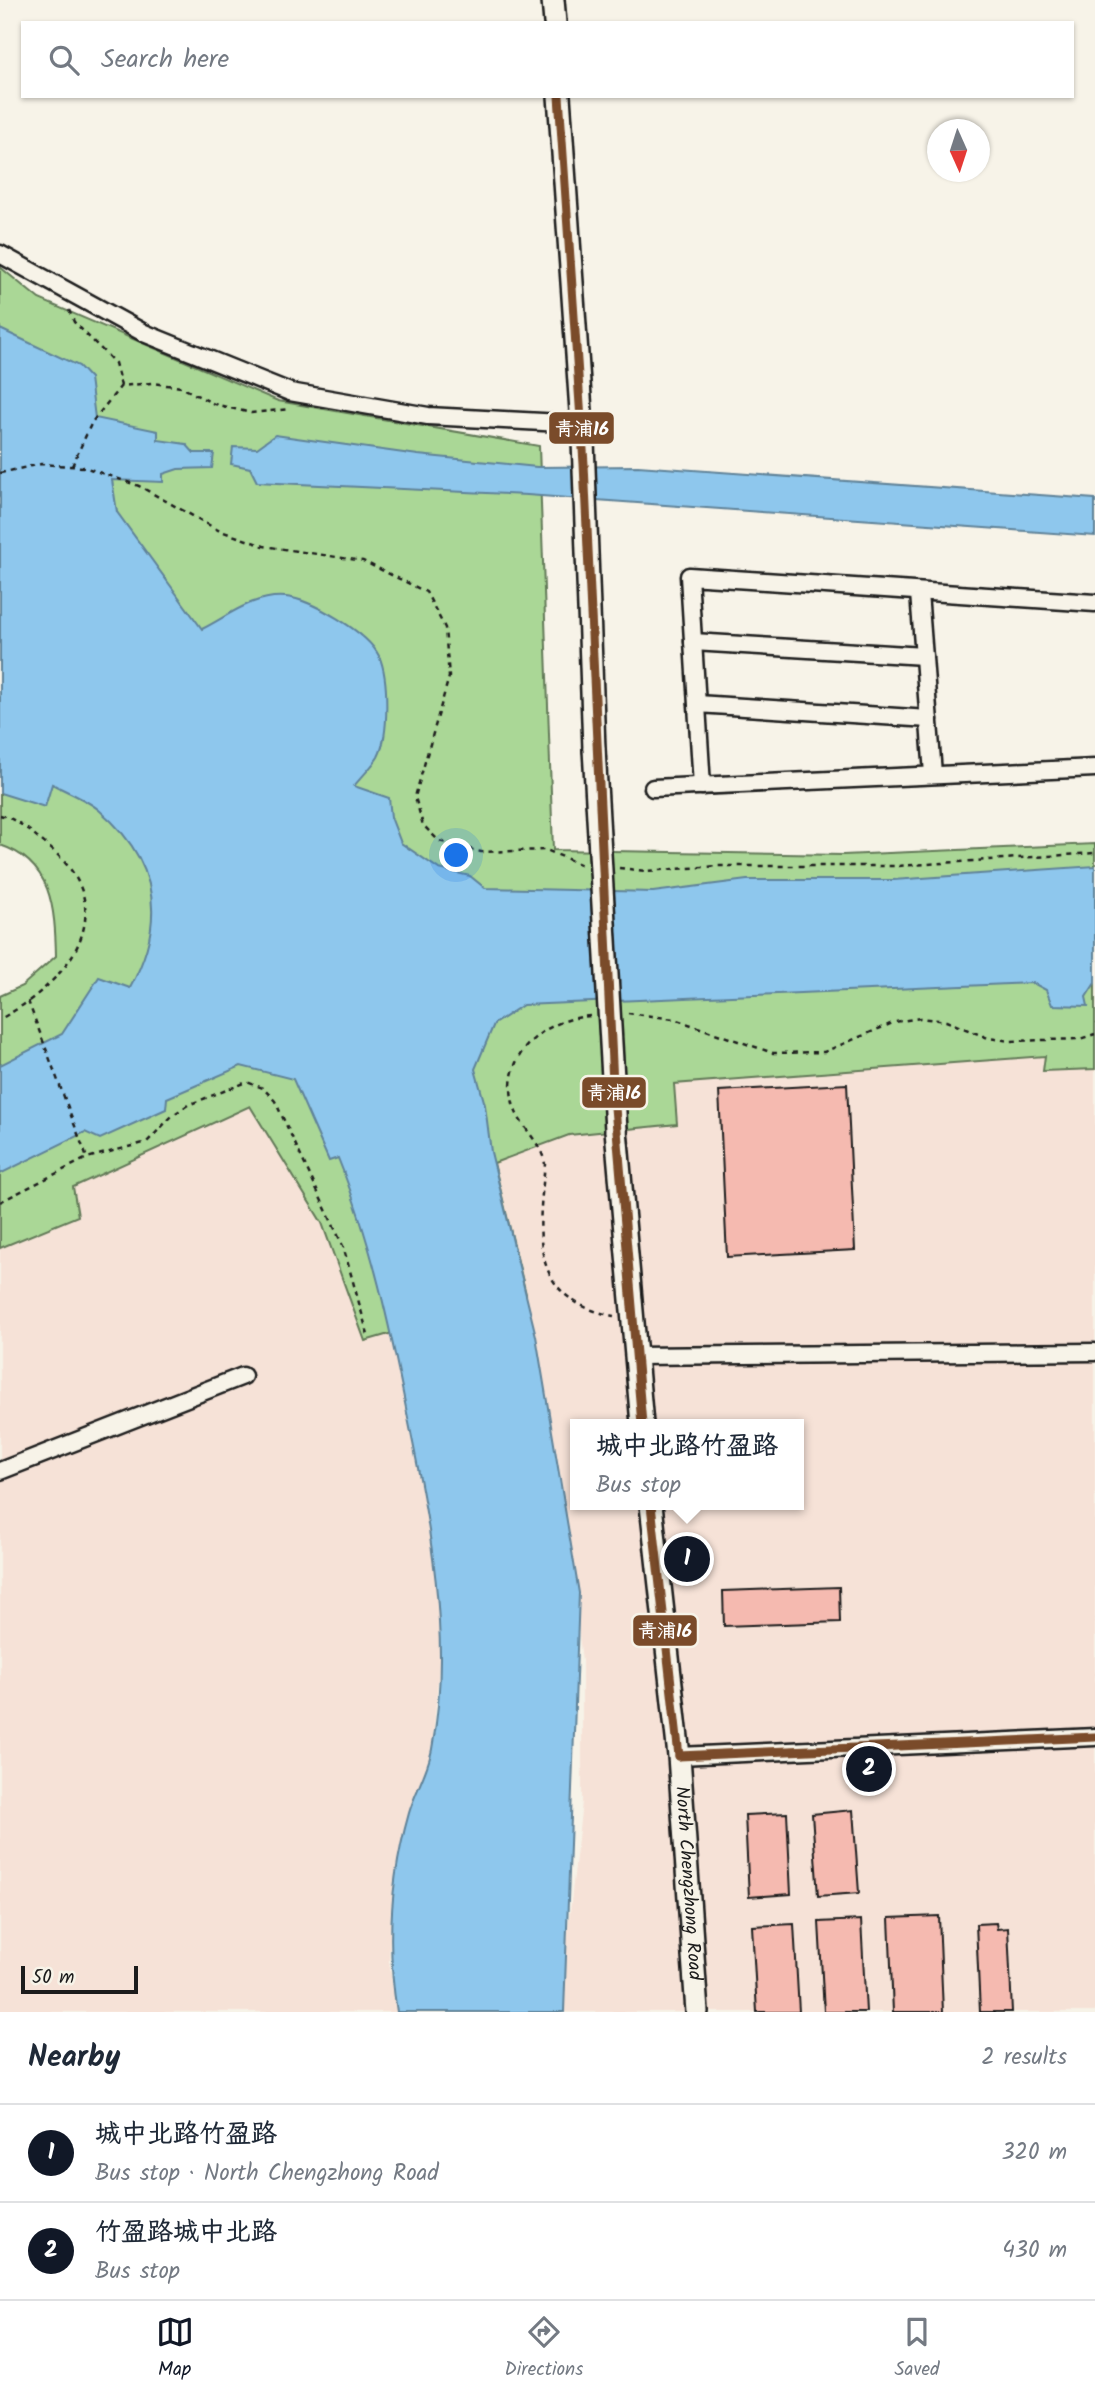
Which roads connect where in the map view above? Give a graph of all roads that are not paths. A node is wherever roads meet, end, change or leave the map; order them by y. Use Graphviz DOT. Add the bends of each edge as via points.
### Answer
graph roads {
  1 [pos="553,0"];
  2 [pos="555,21"];
  3 [pos="559,98"];
  4 [pos="0,254"];
  5 [pos="582,432"];
  6 [pos="919,593"];
  7 [pos="1095,603"];
  8 [pos="693,642"];
  9 [pos="924,656"];
  10 [pos="697,704"];
  11 [pos="929,719"];
  12 [pos="1095,768"];
  13 [pos="933,775"];
  14 [pos="702,786"];
  15 [pos="653,788"];
  16 [pos="1095,1352"];
  17 [pos="634,1356"];
  18 [pos="243,1376"];
  19 [pos="641,1419"];
  20 [pos="0,1471"];
  21 [pos="652,1510"];
  22 [pos="1095,1737"];
  23 [pos="679,1756"];
  24 [pos="696,2012"];
  1 -- 2 [label="street"];
  3 -- 5 [label="street"];
  4 -- 5 [label="street" via="144,333 290,393 428,416"];
  5 -- 17 [label="street, bridge" via="594,749"];
  6 -- 7 [label="street"];
  6 -- 8 [label="street" via="689,576"];
  6 -- 9 [label="street"];
  8 -- 9 [label="street"];
  8 -- 10 [label="street"];
  9 -- 11 [label="street"];
  10 -- 11 [label="street"];
  10 -- 14 [label="street"];
  11 -- 13 [label="street"];
  12 -- 13 [label="street"];
  13 -- 14 [label="street"];
  14 -- 15 [label="street"];
  16 -- 17 [label="street"];
  17 -- 19 [label="street"];
  18 -- 20 [label="street"];
  21 -- 23 [label="street, North Chengzhong Road"];
  22 -- 23 [label="street"];
  23 -- 24 [label="street, North Chengzhong Road"];
}
